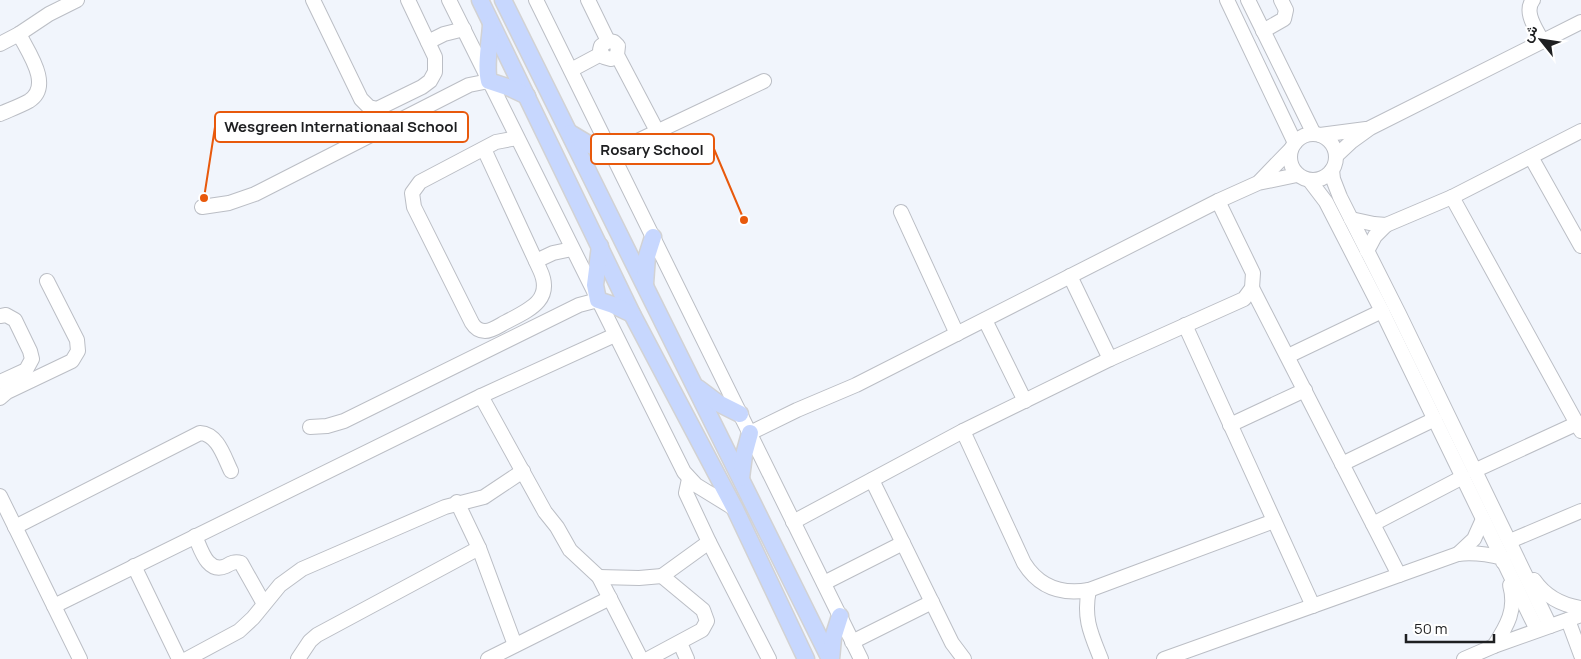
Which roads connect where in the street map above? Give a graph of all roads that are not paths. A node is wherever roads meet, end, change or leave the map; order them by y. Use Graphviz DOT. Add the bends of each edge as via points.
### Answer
graph roads {
  1 [pos="77,0"];
  2 [pos="312,0"];
  3 [pos="408,0"];
  4 [pos="449,0"];
  5 [pos="480,0"];
  6 [pos="503,0"];
  7 [pos="536,0"];
  8 [pos="588,0"];
  9 [pos="1227,0"];
  10 [pos="1248,0"];
  11 [pos="1281,0"];
  12 [pos="1533,0"];
  13 [pos="491,22"];
  14 [pos="1581,22"];
  15 [pos="464,29"];
  16 [pos="1263,31"];
  17 [pos="19,34"];
  18 [pos="608,41"];
  19 [pos="1542,41"];
  20 [pos="428,42"];
  21 [pos="0,44"];
  22 [pos="601,54"];
  23 [pos="618,55"];
  24 [pos="571,70"];
  25 [pos="489,81"];
  26 [pos="764,81"];
  27 [pos="527,96"];
  28 [pos="0,114"];
  29 [pos="1369,128"];
  30 [pos="657,131"];
  31 [pos="1581,132"];
  32 [pos="570,133"];
  33 [pos="1317,135"];
  34 [pos="517,138"];
  35 [pos="1293,146"];
  36 [pos="484,149"];
  37 [pos="612,153"];
  38 [pos="1336,156"];
  39 [pos="1531,157"];
  40 [pos="1332,170"];
  41 [pos="1304,178"];
  42 [pos="1258,183"];
  43 [pos="1452,197"];
  44 [pos="1218,201"];
  45 [pos="202,208"];
  46 [pos="901,212"];
  47 [pos="1351,218"];
  48 [pos="1386,224"];
  49 [pos="653,237"];
  50 [pos="600,245"];
  51 [pos="1581,246"];
  52 [pos="572,249"];
  53 [pos="1367,250"];
  54 [pos="536,261"];
  55 [pos="1070,276"];
  56 [pos="47,281"];
  57 [pos="645,286"];
  58 [pos="1252,288"];
  59 [pos="598,300"];
  60 [pos="1382,311"];
  61 [pos="632,314"];
  62 [pos="0,316"];
  63 [pos="985,320"];
  64 [pos="1185,325"];
  65 [pos="957,334"];
  66 [pos="615,335"];
  67 [pos="1288,356"];
  68 [pos="1110,360"];
  69 [pos="0,382"];
  70 [pos="693,384"];
  71 [pos="1305,390"];
  72 [pos="481,396"];
  73 [pos="0,398"];
  74 [pos="1025,401"];
  75 [pos="740,414"];
  76 [pos="1435,419"];
  77 [pos="1230,425"];
  78 [pos="310,427"];
  79 [pos="1579,427"];
  80 [pos="964,431"];
  81 [pos="750,433"];
  82 [pos="1342,464"];
  83 [pos="231,471"];
  84 [pos="522,471"];
  85 [pos="1470,473"];
  86 [pos="741,478"];
  87 [pos="689,479"];
  88 [pos="872,480"];
  89 [pos="457,502"];
  90 [pos="2,504"];
  91 [pos="735,509"];
  92 [pos="1581,511"];
  93 [pos="1483,519"];
  94 [pos="1274,521"];
  95 [pos="793,522"];
  96 [pos="1373,524"];
  97 [pos="15,527"];
  98 [pos="195,536"];
  99 [pos="709,542"];
  100 [pos="903,543"];
  101 [pos="479,548"];
  102 [pos="1509,551"];
  103 [pos="1458,554"];
  104 [pos="134,566"];
  105 [pos="1399,575"];
  106 [pos="662,576"];
  107 [pos="599,577"];
  108 [pos="824,583"];
  109 [pos="1089,590"];
  110 [pos="610,598"];
  111 [pos="932,602"];
  112 [pos="264,604"];
  113 [pos="54,606"];
  114 [pos="1313,606"];
  115 [pos="1581,608"];
  116 [pos="840,616"];
  117 [pos="1575,617"];
  118 [pos="1544,628"];
  119 [pos="852,642"];
  120 [pos="680,643"];
  121 [pos="515,645"];
  122 [pos="1494,646"];
  123 [pos="1195,654"];
  124 [pos="1581,655"];
  125 [pos="491,658"];
  126 [pos="80,659"];
  127 [pos="179,659"];
  128 [pos="186,659"];
  129 [pos="298,659"];
  130 [pos="641,659"];
  131 [pos="648,659"];
  132 [pos="687,659"];
  133 [pos="770,659"];
  134 [pos="806,659"];
  135 [pos="831,659"];
  136 [pos="861,659"];
  137 [pos="964,659"];
  138 [pos="1100,659"];
  139 [pos="1164,659"];
  140 [pos="1464,659"];
  1 -- 17 [label="street"];
  2 -- 20 [label="street" via="361,99 369,107 381,108 430,81 436,72 436,62"];
  3 -- 20 [label="street"];
  4 -- 15 [label="street"];
  5 -- 13 [label="main road"];
  6 -- 32 [label="main road"];
  7 -- 24 [label="street"];
  8 -- 18 [label="street"];
  9 -- 35 [label="street"];
  10 -- 16 [label="street"];
  11 -- 16 [label="street" via="1285,16"];
  12 -- 19 [label="street" via="1530,14"];
  13 -- 25 [label="main road" via="486,70"];
  13 -- 27 [label="main road"];
  14 -- 19 [label="street"];
  15 -- 20 [label="street"];
  15 -- 25 [label="street"];
  16 -- 33 [label="street"];
  17 -- 21 [label="street"];
  17 -- 28 [label="street" via="37,70 38,89 28,101"];
  18 -- 22 [label="street" via="601,46"];
  18 -- 23 [label="street" via="618,46"];
  19 -- 29 [label="street"];
  22 -- 23 [label="street" via="607,59"];
  22 -- 24 [label="street"];
  23 -- 30 [label="street"];
  24 -- 37 [label="street"];
  25 -- 27 [label="main road"];
  25 -- 34 [label="street"];
  25 -- 45 [label="street" via="469,85 255,194"];
  26 -- 30 [label="street"];
  27 -- 50 [label="main road"];
  29 -- 33 [label="street"];
  29 -- 38 [label="street"];
  30 -- 37 [label="street"];
  31 -- 39 [label="street"];
  32 -- 37 [label="main road"];
  32 -- 57 [label="main road"];
  33 -- 35 [label="street" via="1300,138"];
  33 -- 38 [label="street" via="1328,140"];
  34 -- 36 [label="street" via="496,142"];
  34 -- 52 [label="street"];
  35 -- 41 [label="street" via="1290,163"];
  35 -- 42 [label="street"];
  36 -- 54 [label="street"];
  36 -- 54 [label="street" via="420,182 412,198 477,329 491,330 536,305 544,288 543,275"];
  37 -- 49 [label="street"];
  38 -- 40 [label="street"];
  39 -- 43 [label="street"];
  39 -- 51 [label="street"];
  40 -- 41 [label="street" via="1319,180"];
  40 -- 47 [label="street" via="1336,188"];
  41 -- 42 [label="street"];
  41 -- 60 [label="street" via="1329,207"];
  42 -- 44 [label="street"];
  43 -- 48 [label="street"];
  43 -- 79 [label="street"];
  44 -- 55 [label="street"];
  44 -- 58 [label="street" via="1250,266 1254,280"];
  46 -- 65 [label="street"];
  47 -- 48 [label="street"];
  47 -- 53 [label="street"];
  48 -- 53 [label="street"];
  49 -- 57 [label="main road" via="647,256"];
  49 -- 75 [label="street"];
  50 -- 59 [label="main road" via="595,285"];
  50 -- 61 [label="main road"];
  52 -- 54 [label="street"];
  52 -- 59 [label="street"];
  53 -- 85 [label="street"];
  55 -- 63 [label="street"];
  55 -- 68 [label="street"];
  56 -- 73 [label="street" via="77,340 78,351 72,360"];
  57 -- 70 [label="main road"];
  58 -- 64 [label="street" via="1237,303"];
  58 -- 67 [label="street"];
  59 -- 61 [label="main road"];
  59 -- 66 [label="street"];
  59 -- 78 [label="street" via="579,305 344,422"];
  60 -- 67 [label="street"];
  60 -- 76 [label="street"];
  61 -- 91 [label="main road"];
  62 -- 69 [label="street" via="10,316 15,320 32,359 26,370"];
  63 -- 65 [label="street"];
  63 -- 74 [label="street"];
  64 -- 68 [label="street"];
  64 -- 77 [label="street"];
  65 -- 81 [label="street"];
  66 -- 72 [label="street"];
  66 -- 87 [label="street"];
  67 -- 71 [label="street"];
  68 -- 74 [label="street"];
  70 -- 75 [label="main road" via="718,403"];
  70 -- 86 [label="main road"];
  71 -- 77 [label="street"];
  71 -- 82 [label="street"];
  72 -- 84 [label="street"];
  72 -- 98 [label="street"];
  74 -- 80 [label="street"];
  75 -- 81 [label="street"];
  76 -- 82 [label="street"];
  76 -- 85 [label="street"];
  77 -- 94 [label="street"];
  79 -- 85 [label="street"];
  80 -- 88 [label="street"];
  80 -- 109 [label="street" via="1030,572 1037,580 1056,590"];
  81 -- 86 [label="main road"];
  81 -- 95 [label="street"];
  82 -- 96 [label="street"];
  83 -- 97 [label="street" via="215,440 206,433 200,433"];
  84 -- 89 [label="street" via="484,497"];
  84 -- 107 [label="street" via="570,550"];
  85 -- 93 [label="street"];
  85 -- 96 [label="street"];
  85 -- 102 [label="street"];
  86 -- 135 [label="main road"];
  87 -- 91 [label="street"];
  87 -- 99 [label="street" via="686,493"];
  88 -- 95 [label="street"];
  88 -- 100 [label="street"];
  89 -- 101 [label="street"];
  89 -- 112 [label="street" via="302,569 280,585"];
  90 -- 97 [label="street"];
  91 -- 134 [label="main road"];
  92 -- 102 [label="street"];
  93 -- 102 [label="street"];
  93 -- 103 [label="street" via="1474,539"];
  94 -- 109 [label="street"];
  94 -- 114 [label="street"];
  95 -- 108 [label="street"];
  96 -- 105 [label="street"];
  97 -- 113 [label="street"];
  98 -- 104 [label="street"];
  98 -- 112 [label="street" via="207,561 214,567 241,563"];
  99 -- 106 [label="street"];
  99 -- 133 [label="street"];
  100 -- 108 [label="street"];
  100 -- 111 [label="street"];
  101 -- 121 [label="street"];
  101 -- 129 [label="street" via="317,635"];
  102 -- 103 [label="street"];
  102 -- 115 [label="street" via="1525,563 1544,592 1558,602"];
  102 -- 118 [label="street"];
  102 -- 122 [label="street" via="1513,603 1510,619"];
  103 -- 105 [label="street"];
  104 -- 113 [label="street"];
  104 -- 127 [label="street"];
  105 -- 114 [label="street"];
  106 -- 107 [label="street"];
  106 -- 120 [label="street" via="703,610 707,621 702,630"];
  107 -- 110 [label="street"];
  108 -- 116 [label="street"];
  109 -- 138 [label="street" via="1086,618"];
  110 -- 121 [label="street"];
  110 -- 130 [label="street"];
  111 -- 119 [label="street"];
  111 -- 137 [label="street" via="952,643"];
  112 -- 128 [label="street" via="239,631"];
  113 -- 126 [label="street"];
  114 -- 123 [label="street"];
  116 -- 119 [label="street"];
  116 -- 135 [label="main road"];
  117 -- 118 [label="street"];
  117 -- 124 [label="street"];
  118 -- 122 [label="street"];
  119 -- 136 [label="street"];
  120 -- 131 [label="street"];
  120 -- 132 [label="street"];
  121 -- 125 [label="street"];
  122 -- 140 [label="street"];
  123 -- 139 [label="street"];
}
